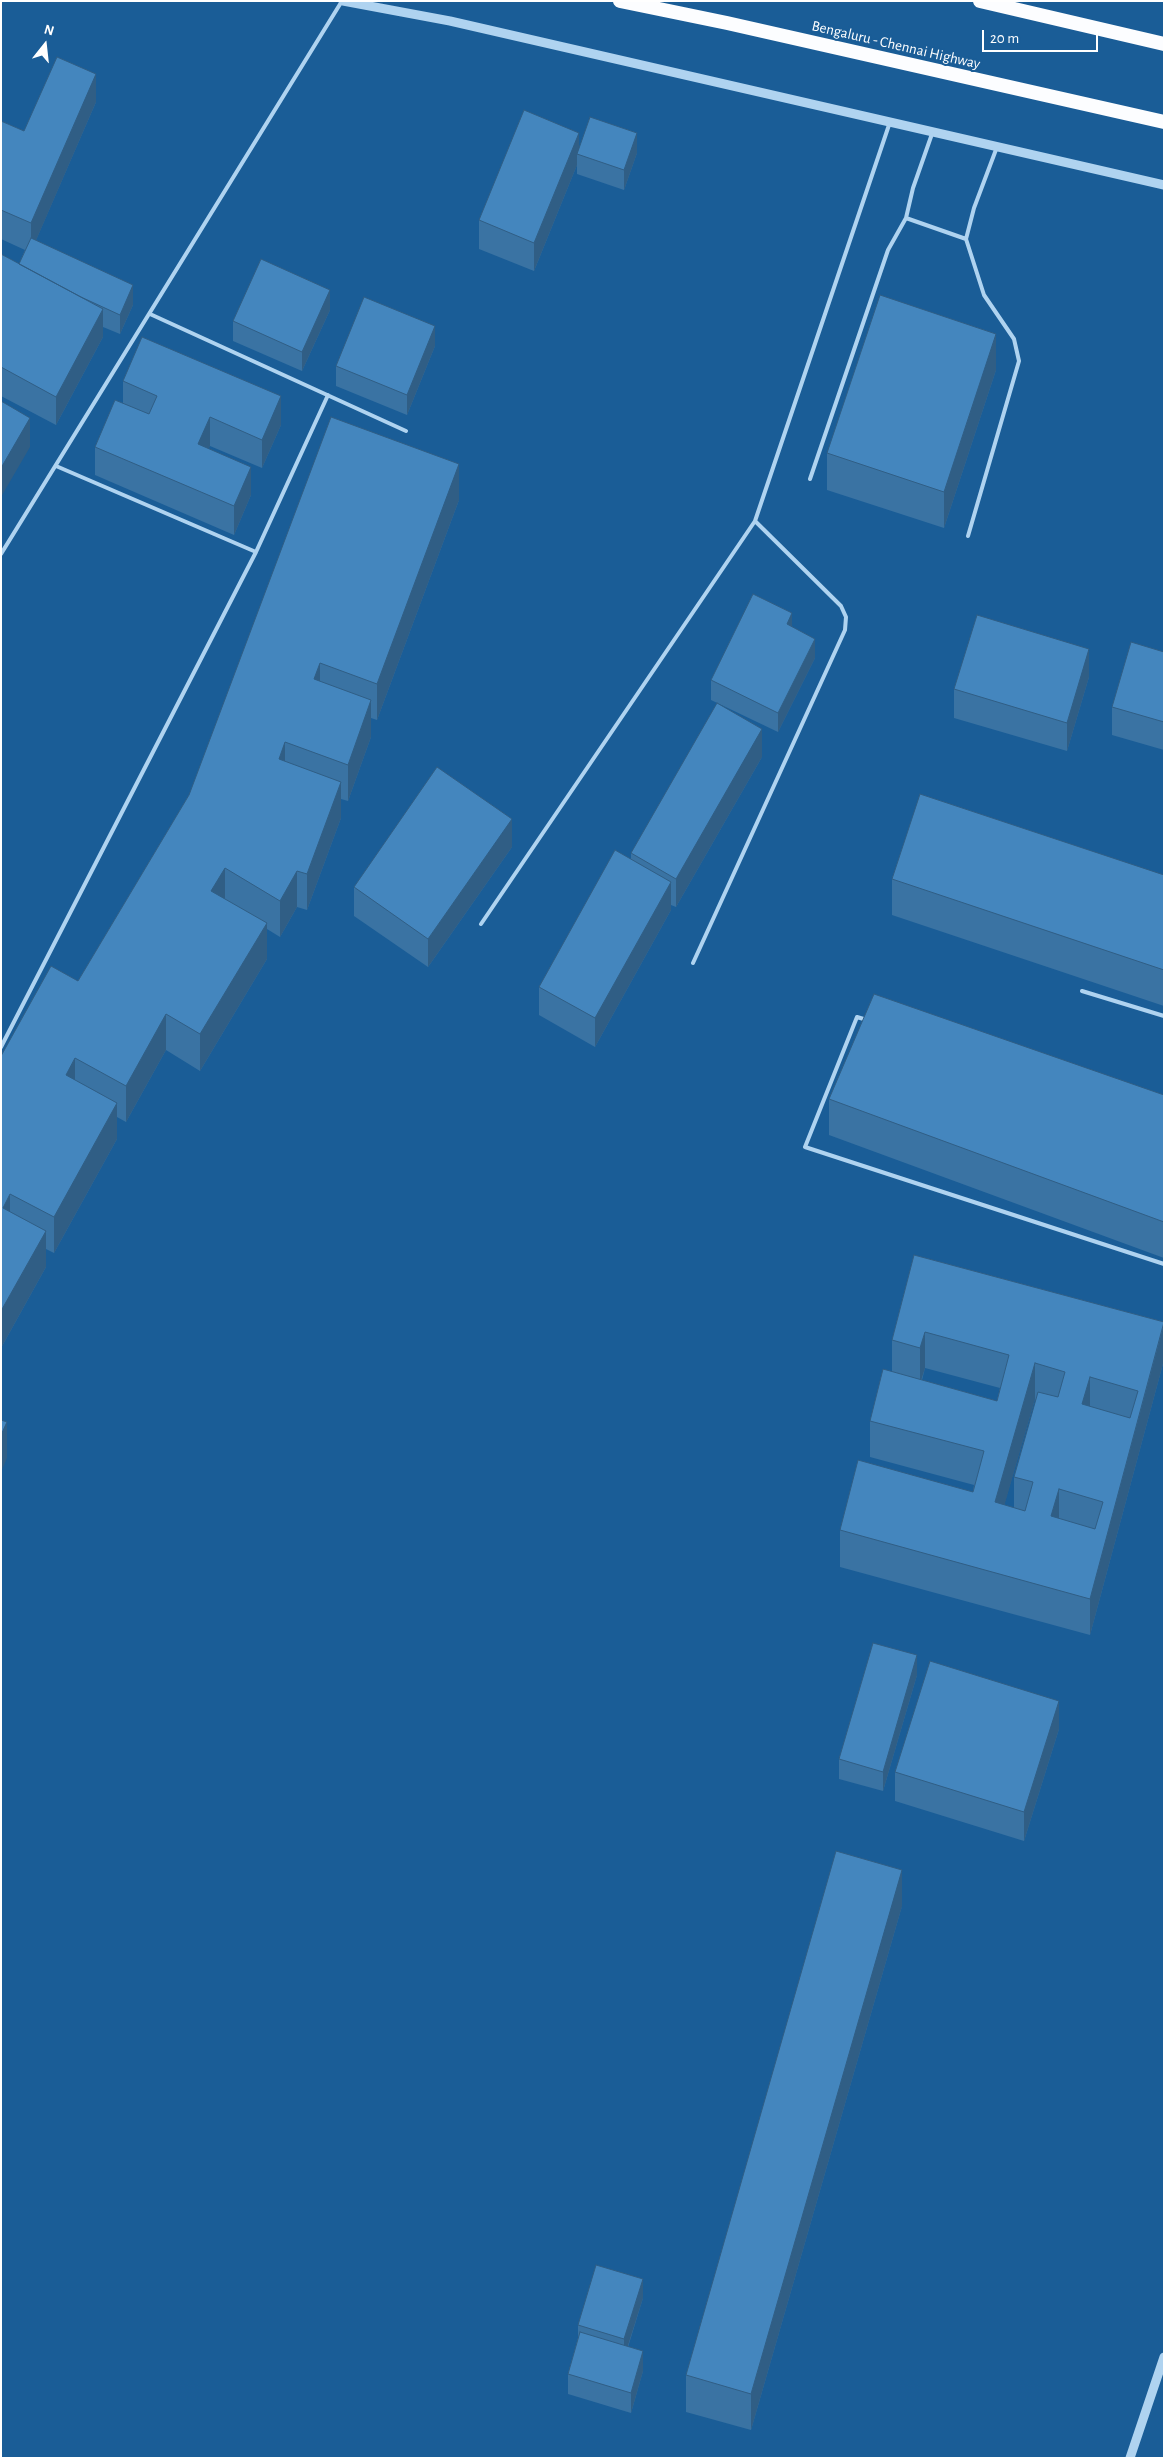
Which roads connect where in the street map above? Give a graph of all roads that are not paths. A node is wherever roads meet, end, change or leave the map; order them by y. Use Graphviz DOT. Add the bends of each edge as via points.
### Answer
graph roads {
  1 [pos="342,1"];
  2 [pos="620,1"];
  3 [pos="980,1"];
  4 [pos="1164,44"];
  5 [pos="890,122"];
  6 [pos="1164,122"];
  7 [pos="933,132"];
  8 [pos="997,146"];
  9 [pos="1164,185"];
  10 [pos="906,218"];
  11 [pos="966,239"];
  12 [pos="150,314"];
  13 [pos="328,395"];
  14 [pos="406,431"];
  15 [pos="56,466"];
  16 [pos="810,479"];
  17 [pos="755,521"];
  18 [pos="968,536"];
  19 [pos="256,552"];
  20 [pos="1,554"];
  21 [pos="481,924"];
  22 [pos="693,963"];
  23 [pos="1082,991"];
  24 [pos="1164,1016"];
  25 [pos="876,1023"];
  26 [pos="1,1047"];
  27 [pos="1164,1264"];
  28 [pos="1164,2357"];
  29 [pos="1130,2458"];
  1 -- 5 [label="street" via="450,21"];
  1 -- 12 [label="lane"];
  2 -- 6 [label="highway, Bengaluru - Chennai Highway"];
  3 -- 4 [label="highway"];
  5 -- 7 [label="street"];
  5 -- 17 [label="lane"];
  7 -- 8 [label="street"];
  7 -- 10 [label="lane"];
  8 -- 9 [label="street"];
  8 -- 11 [label="lane"];
  10 -- 11 [label="lane"];
  10 -- 16 [label="lane" via="888,250"];
  11 -- 18 [label="lane" via="984,295 1014,339 1020,361"];
  12 -- 13 [label="lane"];
  12 -- 15 [label="lane"];
  13 -- 14 [label="lane"];
  13 -- 19 [label="lane"];
  15 -- 19 [label="lane"];
  15 -- 20 [label="lane"];
  17 -- 21 [label="lane"];
  17 -- 22 [label="lane" via="841,606 846,617 845,630"];
  19 -- 26 [label="lane"];
  23 -- 24 [label="lane"];
  25 -- 27 [label="lane" via="857,1017 805,1146"];
  28 -- 29 [label="street"];
}
